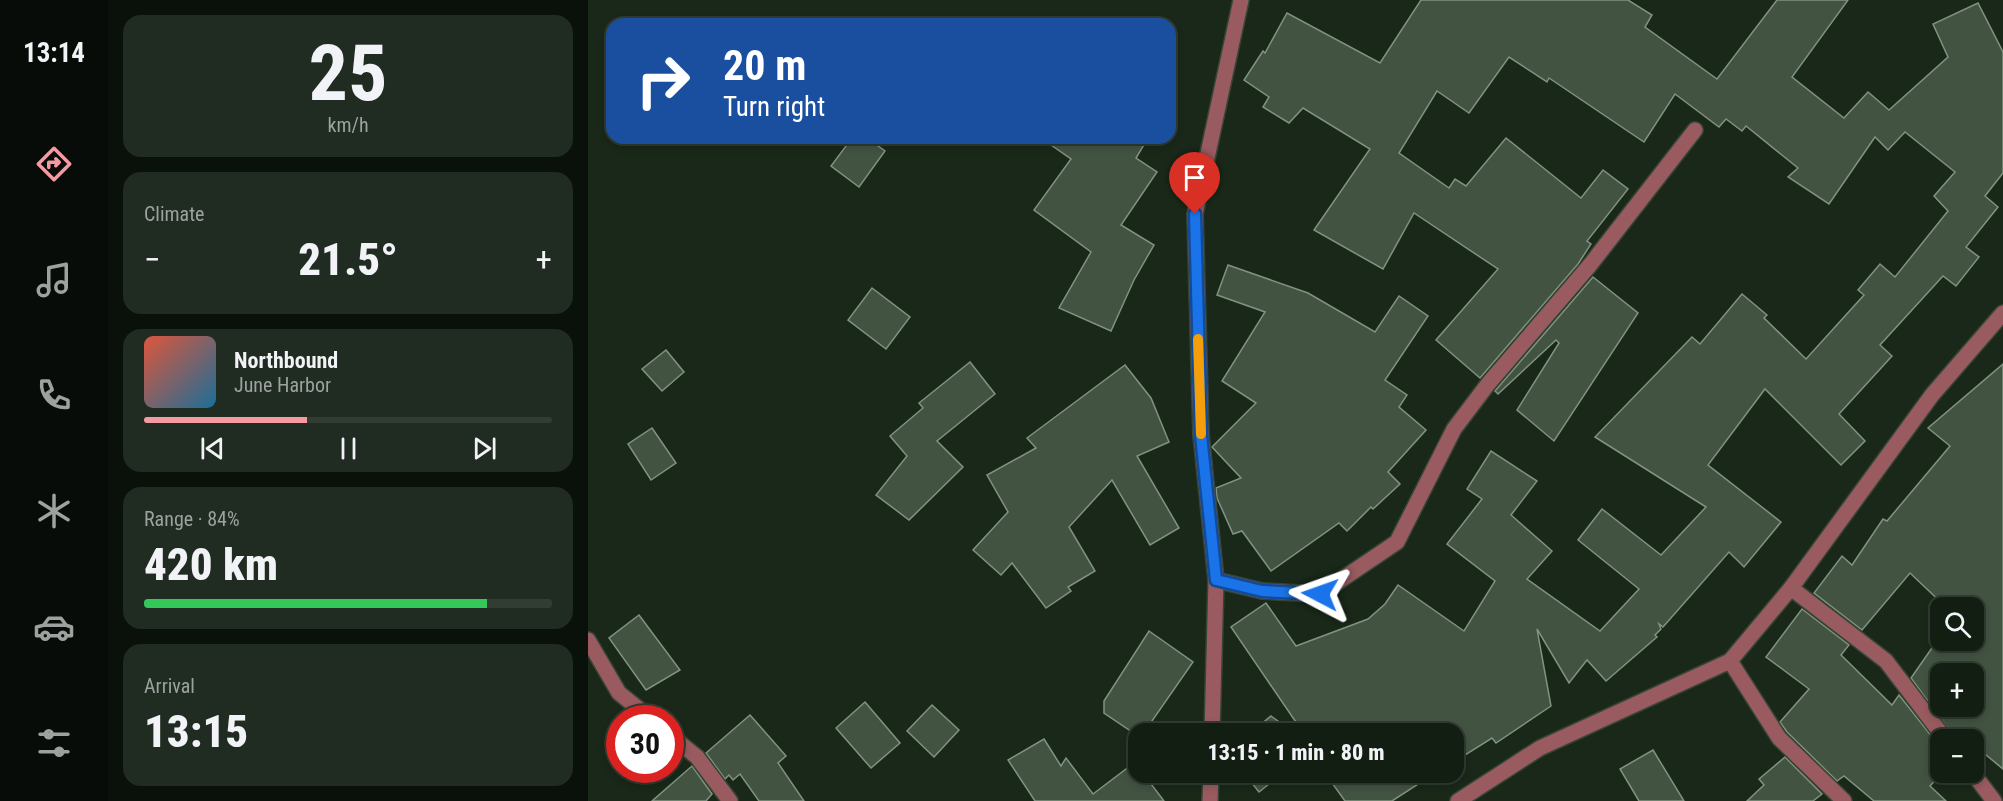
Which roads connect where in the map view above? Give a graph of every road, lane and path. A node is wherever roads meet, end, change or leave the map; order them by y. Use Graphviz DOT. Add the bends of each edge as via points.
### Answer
graph roads {
  1 [pos="1241,0"];
  2 [pos="1695,130"];
  3 [pos="2003,313"];
  4 [pos="1216,580"];
  5 [pos="1791,588"];
  6 [pos="588,640"];
  7 [pos="1730,661"];
  8 [pos="634,705"];
  9 [pos="1212,723"];
  10 [pos="1938,729"];
  11 [pos="684,746"];
  12 [pos="1211,783"];
  13 [pos="1980,783"];
  14 [pos="730,801"];
  15 [pos="1210,801"];
  16 [pos="1458,801"];
  17 [pos="1844,801"];
  18 [pos="1994,801"];
  1 -- 4 [label="street" via="1195,214 1201,435"];
  2 -- 4 [label="street" via="1454,429 1397,542 1320,594 1262,591"];
  3 -- 5 [label="street" via="1932,395"];
  4 -- 9 [label="street"];
  5 -- 7 [label="street"];
  5 -- 10 [label="street" via="1886,661"];
  6 -- 8 [label="street" via="619,693"];
  7 -- 16 [label="street" via="1540,748"];
  7 -- 17 [label="street" via="1779,738"];
  11 -- 14 [label="street" via="697,757"];
  12 -- 15 [label="street"];
  13 -- 18 [label="street"];
}
